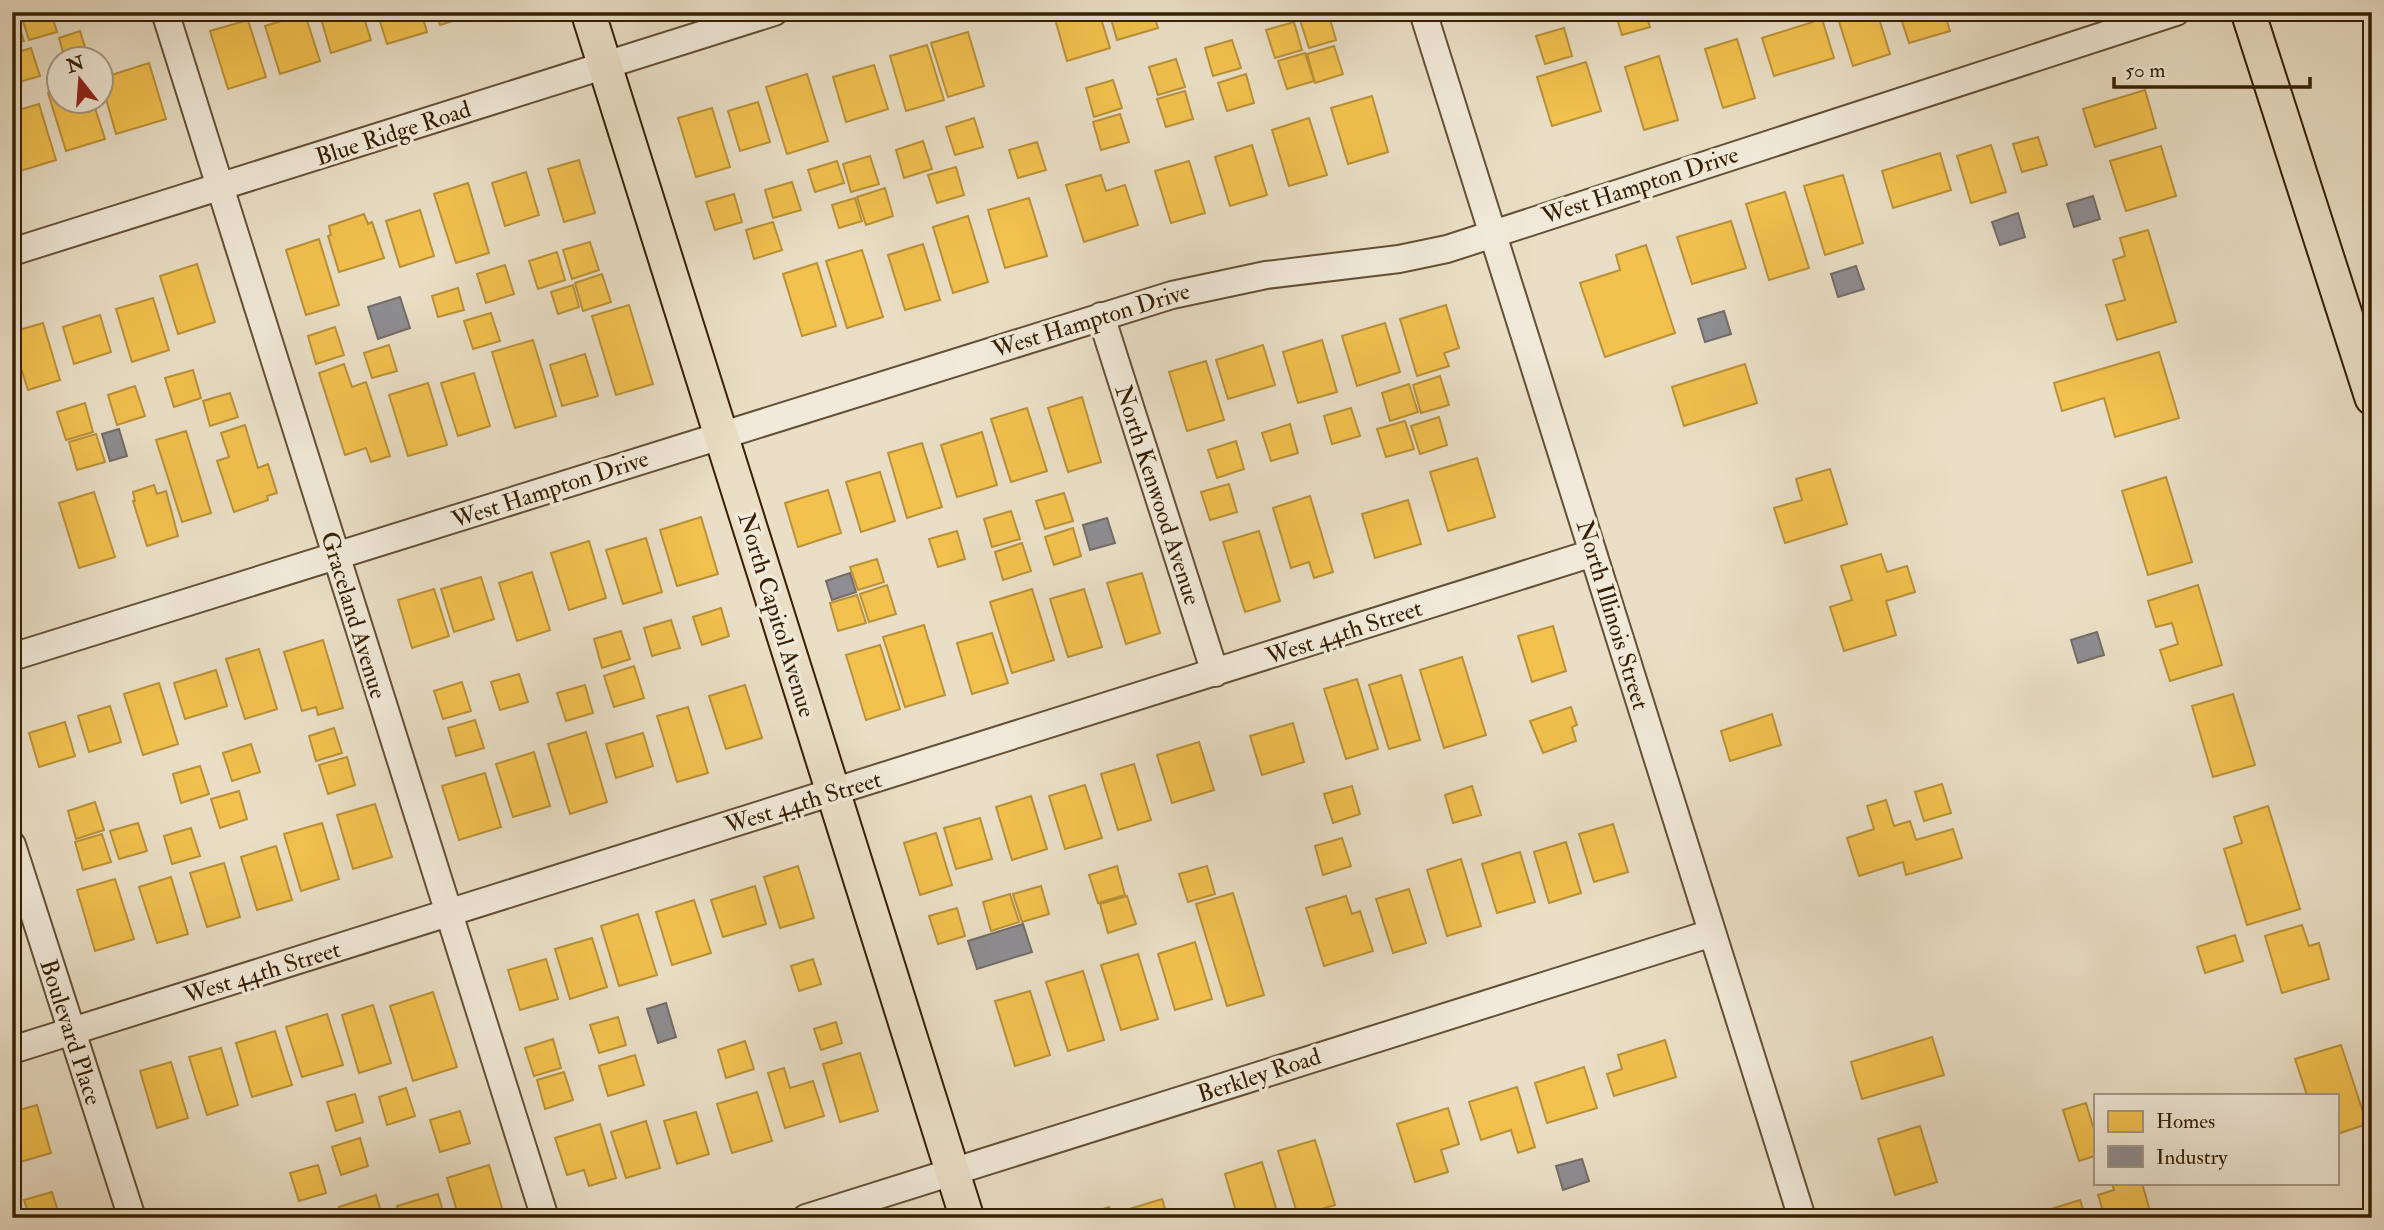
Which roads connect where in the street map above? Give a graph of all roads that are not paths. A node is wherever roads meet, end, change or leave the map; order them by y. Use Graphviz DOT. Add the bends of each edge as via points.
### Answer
graph roads {
  1 [pos="165,12"];
  2 [pos="588,12"];
  3 [pos="774,12"];
  4 [pos="1423,12"];
  5 [pos="2176,12"];
  6 [pos="2248,12"];
  7 [pos="605,65"];
  8 [pos="220,188"];
  9 [pos="1492,233"];
  10 [pos="12,252"];
  11 [pos="1101,316"];
  12 [pos="2372,398"];
  13 [pos="720,434"];
  14 [pos="1594,553"];
  15 [pos="335,556"];
  16 [pos="12,657"];
  17 [pos="1214,673"];
  18 [pos="833,792"];
  19 [pos="12,845"];
  20 [pos="448,914"];
  21 [pos="1713,933"];
  22 [pos="71,1032"];
  23 [pos="12,1050"];
  24 [pos="952,1172"];
  25 [pos="132,1218"];
  26 [pos="545,1218"];
  27 [pos="806,1218"];
  28 [pos="967,1218"];
  29 [pos="1802,1218"];
  1 -- 8 [label="street, Graceland Avenue"];
  2 -- 7 [label="main road, North Capitol Avenue"];
  3 -- 7 [label="street, Blue Ridge Road"];
  4 -- 9 [label="street, North Illinois Street"];
  5 -- 9 [label="street, West Hampton Drive"];
  6 -- 12 [label="main road"];
  7 -- 8 [label="street, Blue Ridge Road"];
  7 -- 13 [label="main road, North Capitol Avenue"];
  8 -- 10 [label="street, Blue Ridge Road"];
  8 -- 15 [label="street, Graceland Avenue"];
  9 -- 11 [label="street, West Hampton Drive" via="1411,257 1207,286"];
  9 -- 14 [label="street, North Illinois Street"];
  11 -- 13 [label="street, West Hampton Drive"];
  11 -- 17 [label="street, North Kenwood Avenue"];
  13 -- 15 [label="street, West Hampton Drive"];
  13 -- 18 [label="main road, North Capitol Avenue"];
  14 -- 17 [label="street, West 44th Street"];
  14 -- 21 [label="street, North Illinois Street"];
  15 -- 16 [label="street, West Hampton Drive"];
  15 -- 20 [label="street, Graceland Avenue"];
  17 -- 18 [label="street, West 44th Street"];
  18 -- 20 [label="street, West 44th Street"];
  18 -- 24 [label="main road, North Capitol Avenue"];
  19 -- 22 [label="street, Boulevard Place"];
  20 -- 22 [label="street, West 44th Street"];
  20 -- 26 [label="street, Graceland Avenue"];
  21 -- 24 [label="street, Berkley Road"];
  21 -- 29 [label="street, North Illinois Street"];
  22 -- 23 [label="street, West 44th Street"];
  22 -- 25 [label="street, Boulevard Place"];
  24 -- 27 [label="street, Berkley Road"];
  24 -- 28 [label="main road, North Capitol Avenue"];
}
